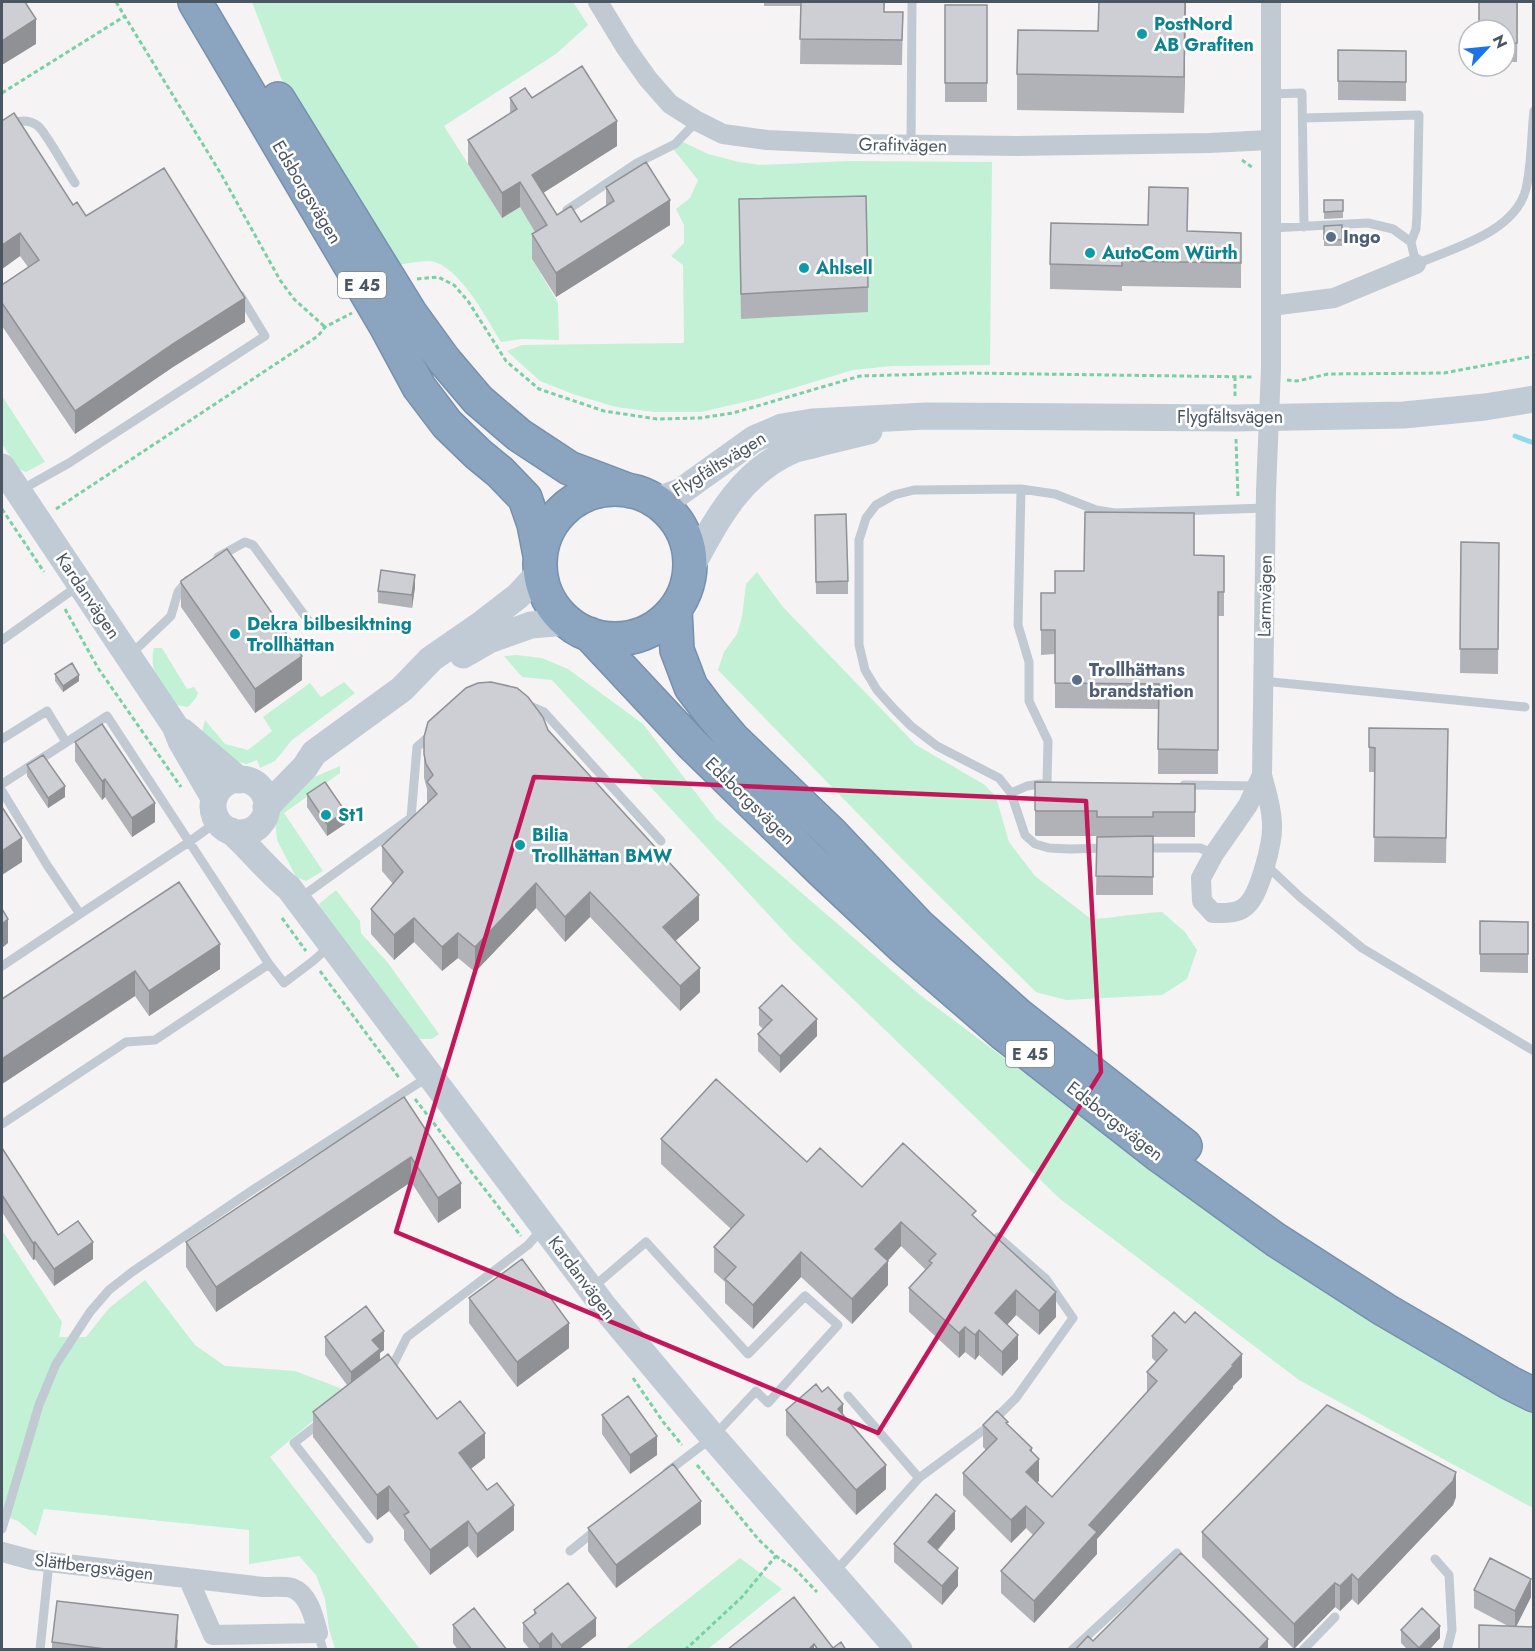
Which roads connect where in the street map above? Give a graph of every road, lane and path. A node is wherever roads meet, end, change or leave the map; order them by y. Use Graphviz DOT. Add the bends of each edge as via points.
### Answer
graph roads {
  1 [pos="116,2"];
  2 [pos="195,2"];
  3 [pos="217,2"];
  4 [pos="598,2"];
  5 [pos="912,2"];
  6 [pos="1271,2"];
  7 [pos="125,16"];
  8 [pos="2,93"];
  9 [pos="1270,94"];
  10 [pos="1533,111"];
  11 [pos="1303,118"];
  12 [pos="697,121"];
  13 [pos="2,128"];
  14 [pos="1270,140"];
  15 [pos="911,145"];
  16 [pos="1234,158"];
  17 [pos="1256,171"];
  18 [pos="75,183"];
  19 [pos="567,210"];
  20 [pos="1304,226"];
  21 [pos="1271,228"];
  22 [pos="1411,242"];
  23 [pos="1416,264"];
  24 [pos="412,281"];
  25 [pos="235,286"];
  26 [pos="1271,306"];
  27 [pos="359,310"];
  28 [pos="325,327"];
  29 [pos="1533,356"];
  30 [pos="1251,371"];
  31 [pos="1247,376"];
  32 [pos="1235,377"];
  33 [pos="1271,378"];
  34 [pos="1533,399"];
  35 [pos="926,416"];
  36 [pos="1270,417"];
  37 [pos="1235,418"];
  38 [pos="2,467"];
  39 [pos="1021,489"];
  40 [pos="17,492"];
  41 [pos="642,496"];
  42 [pos="1266,508"];
  43 [pos="1238,509"];
  44 [pos="37,521"];
  45 [pos="212,562"];
  46 [pos="540,564"];
  47 [pos="689,571"];
  48 [pos="192,575"];
  49 [pos="81,584"];
  50 [pos="675,609"];
  51 [pos="313,627"];
  52 [pos="578,628"];
  53 [pos="2,640"];
  54 [pos="128,656"];
  55 [pos="1263,681"];
  56 [pos="402,689"];
  57 [pos="513,699"];
  58 [pos="1525,707"];
  59 [pos="175,726"];
  60 [pos="439,727"];
  61 [pos="2,740"];
  62 [pos="66,742"];
  63 [pos="314,753"];
  64 [pos="244,780"];
  65 [pos="1259,780"];
  66 [pos="1047,783"];
  67 [pos="1058,783"];
  68 [pos="2,784"];
  69 [pos="1177,785"];
  70 [pos="2,791"];
  71 [pos="1011,793"];
  72 [pos="263,815"];
  73 [pos="221,817"];
  74 [pos="661,841"];
  75 [pos="189,842"];
  76 [pos="1117,848"];
  77 [pos="1129,848"];
  78 [pos="1214,854"];
  79 [pos="1265,864"];
  80 [pos="293,894"];
  81 [pos="80,914"];
  82 [pos="332,944"];
  83 [pos="269,964"];
  84 [pos="2,966"];
  85 [pos="1533,1051"];
  86 [pos="430,1075"];
  87 [pos="2,1124"];
  88 [pos="544,1228"];
  89 [pos="998,1237"];
  90 [pos="590,1290"];
  91 [pos="392,1367"];
  92 [pos="1533,1372"];
  93 [pos="399,1376"];
  94 [pos="375,1381"];
  95 [pos="1533,1395"];
  96 [pos="849,1396"];
  97 [pos="330,1416"];
  98 [pos="713,1437"];
  99 [pos="661,1477"];
  100 [pos="919,1478"];
  101 [pos="606,1522"];
  102 [pos="2,1529"];
  103 [pos="369,1539"];
  104 [pos="570,1551"];
  105 [pos="2,1552"];
  106 [pos="1177,1553"];
  107 [pos="776,1556"];
  108 [pos="1434,1559"];
  109 [pos="49,1562"];
  110 [pos="832,1575"];
  111 [pos="188,1578"];
  112 [pos="1335,1617"];
  113 [pos="321,1641"];
  114 [pos="209,1642"];
  115 [pos="40,1650"];
  116 [pos="685,1650"];
  117 [pos="899,1650"];
  118 [pos="1072,1650"];
  119 [pos="1303,1650"];
  120 [pos="1447,1650"];
  1 -- 7 [label="path"];
  2 -- 46 [label="highway, Edsborgsvägen / E 45" via="419,387 447,424 525,498 534,524"];
  3 -- 41 [label="highway, Edsborgsvägen / E 45" via="410,313 478,400 519,435 569,468"];
  4 -- 12 [label="street, Grafitvägen" via="648,79 670,104"];
  5 -- 15 [label="lane"];
  6 -- 9 [label="street"];
  7 -- 8 [label="path"];
  7 -- 28 [label="path" via="280,280 294,299"];
  9 -- 11 [label="lane" via="1302,93"];
  9 -- 14 [label="street"];
  10 -- 23 [label="lane" via="1526,189 1515,211 1484,235"];
  11 -- 20 [label="lane"];
  11 -- 22 [label="lane" via="1419,116 1416,229"];
  12 -- 15 [label="street, Grafitvägen" via="723,134 767,140"];
  12 -- 19 [label="lane" via="675,144 637,163"];
  13 -- 18 [label="lane" via="28,121 39,126"];
  14 -- 15 [label="street, Grafitvägen"];
  14 -- 21 [label="street"];
  16 -- 17 [label="path" via="1244,160"];
  20 -- 21 [label="lane"];
  20 -- 22 [label="lane" via="1368,223 1393,229"];
  21 -- 26 [label="street"];
  22 -- 23 [label="lane"];
  23 -- 26 [label="street" via="1334,298"];
  24 -- 32 [label="path" via="438,277 453,285 468,301 506,361 539,389 604,411 657,419 733,413 860,376 967,373"];
  25 -- 40 [label="lane" via="265,336 69,463"];
  26 -- 33 [label="street"];
  27 -- 28 [label="path"];
  28 -- 44 [label="path" via="318,336"];
  29 -- 33 [label="path" via="1444,373 1328,374 1298,381"];
  30 -- 31 [label="path"];
  31 -- 32 [label="path"];
  31 -- 33 [label="path"];
  32 -- 37 [label="path"];
  33 -- 36 [label="street"];
  34 -- 36 [label="street, Flygfältsvägen" via="1404,415"];
  35 -- 37 [label="street, Flygfältsvägen"];
  35 -- 41 [label="street, Flygfältsvägen" via="782,427 754,439 680,492"];
  35 -- 47 [label="street, Flygfältsvägen" via="794,450 778,458 733,496"];
  36 -- 37 [label="street, Flygfältsvägen"];
  36 -- 42 [label="street, Larmvägen"];
  37 -- 43 [label="path"];
  38 -- 40 [label="street, Kardanvägen"];
  39 -- 43 [label="lane" via="1055,494 1115,513"];
  39 -- 66 [label="lane" via="1018,625 1029,662 1029,701 1048,741"];
  39 -- 71 [label="lane" via="914,490 894,495 876,505 866,518 859,540 859,645 877,690 938,746 999,778"];
  40 -- 44 [label="street, Kardanvägen"];
  41 -- 46 [label="highway" via="612,489 593,492 571,503 547,531"];
  41 -- 47 [label="highway, E 45" via="666,509 682,531"];
  42 -- 43 [label="lane"];
  42 -- 55 [label="street, Larmvägen"];
  44 -- 49 [label="street, Kardanvägen"];
  45 -- 51 [label="lane" via="245,542 253,545"];
  46 -- 52 [label="highway, E 45" via="545,591 554,608"];
  46 -- 56 [label="street" via="518,596 431,659"];
  47 -- 50 [label="highway, E 45"];
  48 -- 54 [label="lane" via="178,592 171,616"];
  49 -- 53 [label="lane"];
  49 -- 54 [label="street, Kardanvägen"];
  50 -- 52 [label="highway, E 45" via="654,628 636,636 608,639"];
  50 -- 92 [label="highway, Edsborgsvägen / E 45" via="677,650 682,666 691,687 710,712 920,927 1018,1015 1292,1226"];
  52 -- 56 [label="street" via="531,625 489,640"];
  52 -- 95 [label="highway, Edsborgsvägen / E 45" via="821,870 1004,1034 1160,1156 1276,1240 1385,1311"];
  54 -- 59 [label="street, Kardanvägen"];
  55 -- 58 [label="lane"];
  55 -- 65 [label="street, Larmvägen"];
  56 -- 63 [label="street"];
  57 -- 74 [label="lane" via="544,712"];
  59 -- 64 [label="street, Kardanvägen"];
  59 -- 73 [label="street, Kardanvägen"];
  60 -- 80 [label="lane" via="417,747 411,818"];
  61 -- 62 [label="lane" via="47,711"];
  62 -- 68 [label="lane"];
  62 -- 75 [label="lane" via="106,716"];
  63 -- 64 [label="street"];
  63 -- 72 [label="street"];
  64 -- 72 [label="street" via="262,791 266,802"];
  64 -- 73 [label="street" via="225,784 218,791"];
  65 -- 69 [label="lane"];
  65 -- 78 [label="street, Larmvägen" via="1248,805"];
  65 -- 79 [label="street, Larmvägen" via="1268,796 1273,826"];
  66 -- 67 [label="lane"];
  66 -- 71 [label="lane"];
  70 -- 81 [label="lane"];
  71 -- 76 [label="lane" via="1025,835 1035,844 1049,848"];
  72 -- 73 [label="street" via="252,830 242,833"];
  72 -- 80 [label="street, Kardanvägen"];
  73 -- 75 [label="lane"];
  73 -- 80 [label="street, Kardanvägen"];
  75 -- 81 [label="lane"];
  75 -- 83 [label="lane"];
  77 -- 78 [label="lane" via="1200,848"];
  78 -- 79 [label="street, Larmvägen" via="1201,878 1202,901 1213,913 1233,913 1248,905"];
  79 -- 85 [label="lane" via="1362,948"];
  80 -- 82 [label="street, Kardanvägen"];
  81 -- 84 [label="lane"];
  82 -- 83 [label="lane" via="284,983"];
  82 -- 86 [label="street, Kardanvägen"];
  83 -- 87 [label="lane" via="155,1040 126,1042"];
  86 -- 88 [label="street, Kardanvägen"];
  86 -- 102 [label="lane" via="254,1189 109,1290 56,1364 39,1405"];
  88 -- 90 [label="street, Kardanvägen"];
  88 -- 91 [label="lane" via="528,1245 407,1337"];
  89 -- 100 [label="lane" via="1046,1279 1073,1318 1016,1398 985,1429"];
  90 -- 98 [label="street, Kardanvägen"];
  90 -- 98 [label="lane" via="646,1242 748,1354 805,1296 838,1325 768,1402 756,1392"];
  91 -- 93 [label="lane"];
  91 -- 94 [label="lane"];
  96 -- 100 [label="lane"];
  97 -- 103 [label="lane" via="294,1443"];
  98 -- 99 [label="lane"];
  98 -- 110 [label="street, Kardanvägen"];
  100 -- 110 [label="lane"];
  101 -- 104 [label="lane"];
  105 -- 109 [label="street, Slättbergsvägen"];
  106 -- 118 [label="lane"];
  107 -- 116 [label="path" via="742,1597"];
  108 -- 120 [label="lane" via="1449,1575 1452,1630"];
  109 -- 111 [label="street, Slättbergsvägen"];
  109 -- 115 [label="lane"];
  110 -- 117 [label="street, Kardanvägen"];
  111 -- 113 [label="street, Slättbergsvägen" via="292,1588 303,1596 312,1612"];
  111 -- 114 [label="street, Slättbergsvägen"];
  112 -- 119 [label="lane"];
  113 -- 114 [label="street, Slättbergsvägen"];
}
